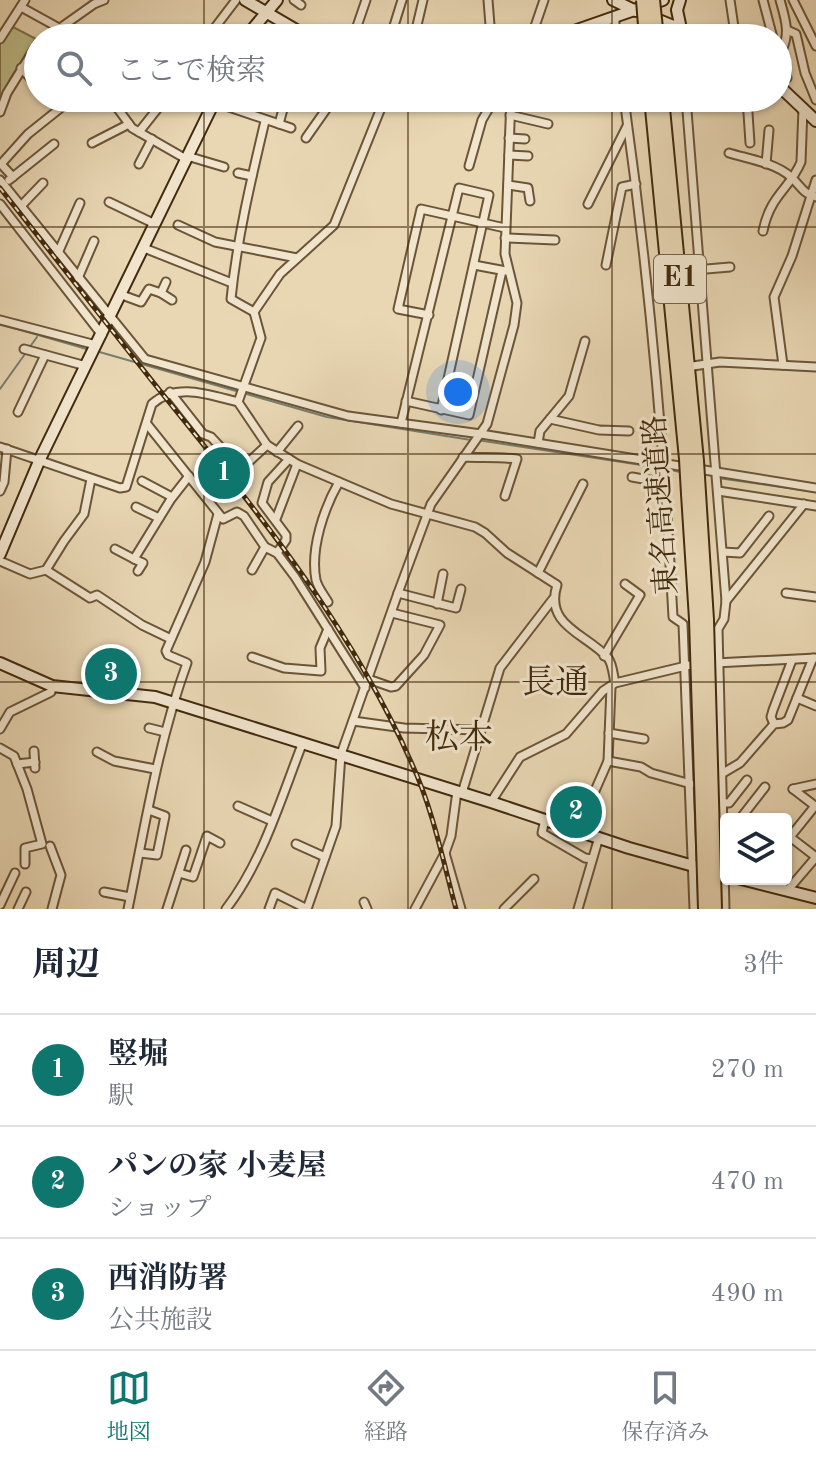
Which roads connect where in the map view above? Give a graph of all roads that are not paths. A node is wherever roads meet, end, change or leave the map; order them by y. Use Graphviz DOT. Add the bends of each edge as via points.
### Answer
graph roads {
  1 [pos="104,0"];
  2 [pos="236,0"];
  3 [pos="245,0"];
  4 [pos="277,0"];
  5 [pos="366,0"];
  6 [pos="402,0"];
  7 [pos="423,0"];
  8 [pos="488,0"];
  9 [pos="544,0"];
  10 [pos="615,0"];
  11 [pos="653,0"];
  12 [pos="663,0"];
  13 [pos="680,0"];
  14 [pos="730,0"];
  15 [pos="763,0"];
  16 [pos="780,0"];
  17 [pos="793,0"];
  18 [pos="23,3"];
  19 [pos="640,5"];
  20 [pos="267,13"];
  21 [pos="615,16"];
  22 [pos="53,24"];
  23 [pos="65,24"];
  24 [pos="218,24"];
  25 [pos="257,24"];
  26 [pos="284,24"];
  27 [pos="358,24"];
  28 [pos="395,24"];
  29 [pos="417,24"];
  30 [pos="490,24"];
  31 [pos="536,24"];
  32 [pos="593,24"];
  33 [pos="615,24"];
  34 [pos="656,24"];
  35 [pos="668,24"];
  36 [pos="679,24"];
  37 [pos="734,24"];
  38 [pos="769,24"];
  39 [pos="786,24"];
  40 [pos="792,32"];
  41 [pos="0,39"];
  42 [pos="816,46"];
  43 [pos="24,64"];
  44 [pos="21,68"];
  45 [pos="24,71"];
  46 [pos="792,90"];
  47 [pos="811,107"];
  48 [pos="0,112"];
  49 [pos="56,112"];
  50 [pos="120,112"];
  51 [pos="155,112"];
  52 [pos="209,112"];
  53 [pos="244,112"];
  54 [pos="282,112"];
  55 [pos="324,112"];
  56 [pos="379,112"];
  57 [pos="487,112"];
  58 [pos="510,112"];
  59 [pos="626,112"];
  60 [pos="653,112"];
  61 [pos="663,112"];
  62 [pos="687,112"];
  63 [pos="748,112"];
  64 [pos="510,115"];
  65 [pos="265,121"];
  66 [pos="816,121"];
  67 [pos="129,124"];
  68 [pos="279,124"];
  69 [pos="548,124"];
  70 [pos="628,124"];
  71 [pos="291,128"];
  72 [pos="769,130"];
  73 [pos="139,132"];
  74 [pos="306,138"];
  75 [pos="509,138"];
  76 [pos="152,139"];
  77 [pos="525,139"];
  78 [pos="92,143"];
  79 [pos="750,143"];
  80 [pos="54,144"];
  81 [pos="729,153"];
  82 [pos="509,155"];
  83 [pos="528,156"];
  84 [pos="187,157"];
  85 [pos="139,164"];
  86 [pos="766,164"];
  87 [pos="469,166"];
  88 [pos="224,167"];
  89 [pos="238,173"];
  90 [pos="252,176"];
  91 [pos="13,177"];
  92 [pos="791,177"];
  93 [pos="816,180"];
  94 [pos="2,182"];
  95 [pos="43,183"];
  96 [pos="636,184"];
  97 [pos="508,185"];
  98 [pos="814,196"];
  99 [pos="530,201"];
  100 [pos="109,202"];
  101 [pos="80,203"];
  102 [pos="0,204"];
  103 [pos="588,204"];
  104 [pos="21,206"];
  105 [pos="806,211"];
  106 [pos="816,213"];
  107 [pos="453,216"];
  108 [pos="483,222"];
  109 [pos="155,224"];
  110 [pos="178,225"];
  111 [pos="505,228"];
  112 [pos="763,231"];
  113 [pos="505,238"];
  114 [pos="555,240"];
  115 [pos="94,241"];
  116 [pos="237,246"];
  117 [pos="144,248"];
  118 [pos="58,253"];
  119 [pos="297,258"];
  120 [pos="474,265"];
  121 [pos="606,265"];
  122 [pos="730,267"];
  123 [pos="699,268"];
  124 [pos="505,271"];
  125 [pos="683,271"];
  126 [pos="657,272"];
  127 [pos="647,273"];
  128 [pos="78,278"];
  129 [pos="166,282"];
  130 [pos="232,283"];
  131 [pos="161,293"];
  132 [pos="122,295"];
  133 [pos="172,300"];
  134 [pos="254,312"];
  135 [pos="429,315"];
  136 [pos="111,318"];
  137 [pos="0,320"];
  138 [pos="102,335"];
  139 [pos="585,341"];
  140 [pos="96,345"];
  141 [pos="24,349"];
  142 [pos="45,355"];
  143 [pos="708,363"];
  144 [pos="87,364"];
  145 [pos="783,365"];
  146 [pos="693,366"];
  147 [pos="816,367"];
  148 [pos="666,369"];
  149 [pos="656,370"];
  150 [pos="170,392"];
  151 [pos="241,393"];
  152 [pos="406,401"];
  153 [pos="441,410"];
  154 [pos="18,412"];
  155 [pos="550,419"];
  156 [pos="401,423"];
  157 [pos="147,424"];
  158 [pos="298,426"];
  159 [pos="629,431"];
  160 [pos="481,434"];
  161 [pos="538,443"];
  162 [pos="267,445"];
  163 [pos="4,448"];
  164 [pos="277,452"];
  165 [pos="463,457"];
  166 [pos="40,459"];
  167 [pos="289,459"];
  168 [pos="692,460"];
  169 [pos="664,462"];
  170 [pos="297,464"];
  171 [pos="717,471"];
  172 [pos="189,476"];
  173 [pos="632,477"];
  174 [pos="91,479"];
  175 [pos="142,481"];
  176 [pos="339,482"];
  177 [pos="666,483"];
  178 [pos="583,484"];
  179 [pos="816,488"];
  180 [pos="0,491"];
  181 [pos="718,491"];
  182 [pos="505,496"];
  183 [pos="172,497"];
  184 [pos="804,504"];
  185 [pos="816,506"];
  186 [pos="136,507"];
  187 [pos="218,514"];
  188 [pos="427,514"];
  189 [pos="769,516"];
  190 [pos="159,518"];
  191 [pos="276,519"];
  192 [pos="265,547"];
  193 [pos="115,549"];
  194 [pos="723,552"];
  195 [pos="277,553"];
  196 [pos="0,554"];
  197 [pos="134,559"];
  198 [pos="0,561"];
  199 [pos="46,570"];
  200 [pos="252,570"];
  201 [pos="138,571"];
  202 [pos="538,573"];
  203 [pos="443,574"];
  204 [pos="625,584"];
  205 [pos="461,589"];
  206 [pos="398,593"];
  207 [pos="786,593"];
  208 [pos="816,597"];
  209 [pos="553,599"];
  210 [pos="726,601"];
  211 [pos="328,602"];
  212 [pos="437,604"];
  213 [pos="392,613"];
  214 [pos="702,619"];
  215 [pos="328,629"];
  216 [pos="171,639"];
  217 [pos="604,656"];
  218 [pos="252,657"];
  219 [pos="814,658"];
  220 [pos="792,660"];
  221 [pos="0,663"];
  222 [pos="718,663"];
  223 [pos="687,666"];
  224 [pos="368,679"];
  225 [pos="613,685"];
  226 [pos="52,686"];
  227 [pos="365,688"];
  228 [pos="797,698"];
  229 [pos="173,703"];
  230 [pos="816,706"];
  231 [pos="353,721"];
  232 [pos="774,724"];
  233 [pos="1,725"];
  234 [pos="149,728"];
  235 [pos="480,730"];
  236 [pos="165,732"];
  237 [pos="609,733"];
  238 [pos="644,739"];
  239 [pos="303,742"];
  240 [pos="0,748"];
  241 [pos="34,751"];
  242 [pos="97,752"];
  243 [pos="341,754"];
  244 [pos="608,761"];
  245 [pos="17,764"];
  246 [pos="155,769"];
  247 [pos="723,773"];
  248 [pos="747,780"];
  249 [pos="691,784"];
  250 [pos="816,784"];
  251 [pos="765,787"];
  252 [pos="460,792"];
  253 [pos="491,802"];
  254 [pos="724,803"];
  255 [pos="238,806"];
  256 [pos="149,810"];
  257 [pos="724,813"];
  258 [pos="745,813"];
  259 [pos="545,819"];
  260 [pos="272,821"];
  261 [pos="585,832"];
  262 [pos="599,837"];
  263 [pos="220,843"];
  264 [pos="296,844"];
  265 [pos="50,846"];
  266 [pos="186,850"];
  267 [pos="140,853"];
  268 [pos="445,853"];
  269 [pos="325,857"];
  270 [pos="816,857"];
  271 [pos="592,859"];
  272 [pos="25,864"];
  273 [pos="694,866"];
  274 [pos="15,873"];
  275 [pos="179,873"];
  276 [pos="720,873"];
  277 [pos="534,879"];
  278 [pos="726,885"];
  279 [pos="764,885"];
  280 [pos="787,891"];
  281 [pos="26,892"];
  282 [pos="104,892"];
  283 [pos="815,895"];
  284 [pos="130,897"];
  285 [pos="0,905"];
  286 [pos="18,909"];
  287 [pos="52,909"];
  288 [pos="128,909"];
  289 [pos="167,909"];
  290 [pos="226,909"];
  291 [pos="269,909"];
  292 [pos="307,909"];
  293 [pos="415,909"];
  294 [pos="461,909"];
  295 [pos="504,909"];
  296 [pos="578,909"];
  297 [pos="694,909"];
  298 [pos="705,909"];
  299 [pos="715,909"];
  300 [pos="725,909"];
  1 -- 23 [label="street"];
  2 -- 24 [label="street"];
  3 -- 20 [label="street"];
  4 -- 20 [label="street"];
  5 -- 27 [label="street"];
  6 -- 28 [label="street"];
  7 -- 29 [label="street"];
  8 -- 30 [label="street"];
  9 -- 31 [label="street"];
  10 -- 19 [label="street"];
  11 -- 34 [label="highway, bridge"];
  12 -- 19 [label="street"];
  13 -- 36 [label="street"];
  14 -- 37 [label="street"];
  15 -- 38 [label="street"];
  16 -- 39 [label="street"];
  17 -- 42 [label="street"];
  18 -- 22 [label="street"];
  18 -- 41 [label="street"];
  19 -- 21 [label="street"];
  19 -- 35 [label="street"];
  20 -- 25 [label="street"];
  20 -- 26 [label="street"];
  21 -- 32 [label="street"];
  21 -- 33 [label="street"];
  40 -- 47 [label="street"];
  43 -- 44 [label="street"];
  44 -- 45 [label="street"];
  44 -- 48 [label="street"];
  46 -- 47 [label="street"];
  47 -- 66 [label="street"];
  47 -- 92 [label="street" via="798,169"];
  49 -- 91 [label="street" via="1,164"];
  50 -- 67 [label="street"];
  51 -- 73 [label="street"];
  52 -- 84 [label="street"];
  53 -- 65 [label="street"];
  54 -- 68 [label="street"];
  55 -- 74 [label="street"];
  56 -- 119 [label="street" via="334,225"];
  57 -- 87 [label="street"];
  58 -- 64 [label="street"];
  59 -- 70 [label="street"];
  60 -- 168 [label="highway, 東名高速道路 / E1"];
  61 -- 168 [label="highway, 東名高速道路 / E1"];
  62 -- 123 [label="street"];
  63 -- 79 [label="street"];
  64 -- 69 [label="street"];
  64 -- 75 [label="street"];
  65 -- 68 [label="street"];
  65 -- 90 [label="street"];
  67 -- 73 [label="street"];
  67 -- 78 [label="street"];
  68 -- 71 [label="street"];
  70 -- 96 [label="street"];
  70 -- 103 [label="street"];
  72 -- 86 [label="street"];
  73 -- 76 [label="street"];
  75 -- 77 [label="street"];
  75 -- 82 [label="street"];
  76 -- 84 [label="street"];
  76 -- 85 [label="street"];
  80 -- 91 [label="street"];
  81 -- 86 [label="street"];
  82 -- 83 [label="street"];
  82 -- 97 [label="street"];
  84 -- 88 [label="street"];
  84 -- 109 [label="street"];
  86 -- 92 [label="street"];
  89 -- 90 [label="street"];
  90 -- 116 [label="street"];
  91 -- 94 [label="street"];
  92 -- 98 [label="street" via="804,194"];
  92 -- 112 [label="street" via="776,196"];
  93 -- 98 [label="street"];
  94 -- 104 [label="street"];
  95 -- 104 [label="street"];
  96 -- 121 [label="street" via="622,187"];
  96 -- 127 [label="street"];
  97 -- 99 [label="street" via="528,188"];
  97 -- 111 [label="street"];
  98 -- 105 [label="street"];
  100 -- 109 [label="street"];
  101 -- 118 [label="street"];
  102 -- 138 [label="street"];
  104 -- 118 [label="street"];
  105 -- 106 [label="street"];
  105 -- 145 [label="street" via="774,297"];
  107 -- 108 [label="street"];
  107 -- 108 [label="street" via="459,188 489,195"];
  107 -- 135 [label="street"];
  107 -- 135 [label="street" via="421,209 398,309"];
  108 -- 111 [label="street"];
  108 -- 120 [label="street"];
  109 -- 117 [label="street"];
  110 -- 116 [label="street"];
  111 -- 113 [label="street"];
  113 -- 114 [label="street"];
  113 -- 124 [label="street"];
  115 -- 128 [label="street"];
  116 -- 119 [label="street"];
  116 -- 130 [label="street"];
  117 -- 130 [label="street"];
  117 -- 132 [label="street"];
  118 -- 128 [label="street"];
  119 -- 134 [label="street"];
  120 -- 124 [label="street"];
  120 -- 153 [label="street"];
  122 -- 123 [label="street"];
  123 -- 125 [label="street"];
  123 -- 143 [label="street"];
  124 -- 153 [label="street" via="469,415"];
  124 -- 160 [label="street" via="516,312"];
  126 -- 127 [label="street"];
  127 -- 149 [label="street"];
  128 -- 136 [label="street"];
  129 -- 131 [label="street"];
  130 -- 134 [label="street" via="231,299"];
  131 -- 132 [label="street" via="149,289 141,302"];
  131 -- 133 [label="street"];
  132 -- 136 [label="street"];
  134 -- 151 [label="street" via="261,338"];
  135 -- 152 [label="street"];
  136 -- 138 [label="street"];
  136 -- 151 [label="street" via="145,359"];
  137 -- 140 [label="street"];
  138 -- 140 [label="street"];
  139 -- 155 [label="street" via="569,396"];
  140 -- 144 [label="street"];
  141 -- 142 [label="street"];
  142 -- 144 [label="street"];
  142 -- 154 [label="street"];
  143 -- 145 [label="street"];
  143 -- 146 [label="street"];
  143 -- 171 [label="street"];
  144 -- 166 [label="street"];
  145 -- 147 [label="street"];
  148 -- 149 [label="street"];
  149 -- 169 [label="street"];
  150 -- 151 [label="street"];
  150 -- 157 [label="street" via="152,404"];
  150 -- 162 [label="street" via="203,434 241,469"];
  151 -- 156 [label="street"];
  151 -- 162 [label="street"];
  152 -- 153 [label="street"];
  152 -- 156 [label="street"];
  155 -- 159 [label="street"];
  155 -- 161 [label="street"];
  156 -- 160 [label="street"];
  157 -- 172 [label="street"];
  157 -- 174 [label="street" via="126,487"];
  158 -- 164 [label="street"];
  160 -- 161 [label="street"];
  160 -- 165 [label="street"];
  161 -- 169 [label="street"];
  162 -- 164 [label="street"];
  163 -- 166 [label="street"];
  163 -- 180 [label="street"];
  164 -- 167 [label="street"];
  165 -- 182 [label="street" via="517,459"];
  165 -- 188 [label="street"];
  166 -- 174 [label="street"];
  166 -- 196 [label="street"];
  167 -- 170 [label="street"];
  167 -- 191 [label="street" via="268,482 262,503"];
  168 -- 214 [label="highway, 東名高速道路 / E1, bridge"];
  169 -- 171 [label="street"];
  169 -- 177 [label="street"];
  170 -- 176 [label="street"];
  170 -- 191 [label="street"];
  171 -- 179 [label="street"];
  171 -- 181 [label="street"];
  172 -- 183 [label="street"];
  172 -- 187 [label="street"];
  173 -- 177 [label="street"];
  174 -- 199 [label="street" via="84,514"];
  175 -- 183 [label="street"];
  176 -- 188 [label="street"];
  176 -- 211 [label="street" via="326,510 316,556 316,583"];
  177 -- 223 [label="street" via="673,617 683,624"];
  178 -- 202 [label="street"];
  181 -- 184 [label="street"];
  181 -- 194 [label="street"];
  183 -- 190 [label="street"];
  184 -- 185 [label="street"];
  184 -- 210 [label="street"];
  186 -- 190 [label="street"];
  187 -- 192 [label="street" via="223,519 237,512 244,516"];
  187 -- 216 [label="street" via="205,562"];
  188 -- 202 [label="street" via="475,527"];
  188 -- 206 [label="street"];
  189 -- 194 [label="street" via="740,553"];
  190 -- 197 [label="street"];
  191 -- 195 [label="street" via="286,540"];
  192 -- 195 [label="street"];
  192 -- 200 [label="street"];
  193 -- 197 [label="street"];
  194 -- 210 [label="street"];
  195 -- 215 [label="street"];
  197 -- 201 [label="street" via="143,563"];
  198 -- 199 [label="street" via="30,574"];
  199 -- 216 [label="street"];
  202 -- 209 [label="street" via="557,585"];
  203 -- 212 [label="street"];
  204 -- 217 [label="street" via="640,595"];
  205 -- 212 [label="street" via="456,608"];
  206 -- 212 [label="street"];
  206 -- 213 [label="street"];
  207 -- 208 [label="street"];
  209 -- 217 [label="street" via="571,630"];
  209 -- 235 [label="street" via="500,668"];
  210 -- 222 [label="street" via="718,629"];
  213 -- 224 [label="street"];
  213 -- 224 [label="street" via="440,625 424,655 396,686"];
  214 -- 298 [label="highway, 東名高速道路 / E1, bridge"];
  214 -- 299 [label="highway, 東名高速道路 / E1, bridge"];
  215 -- 218 [label="street" via="320,648 321,671 284,668"];
  215 -- 227 [label="street"];
  216 -- 229 [label="street" via="168,655 187,663"];
  217 -- 225 [label="street" via="612,665"];
  219 -- 220 [label="street"];
  219 -- 228 [label="street"];
  220 -- 222 [label="street"];
  220 -- 232 [label="street" via="771,717"];
  221 -- 226 [label="street"];
  222 -- 223 [label="street"];
  222 -- 247 [label="street"];
  223 -- 225 [label="street"];
  223 -- 249 [label="street"];
  224 -- 227 [label="street"];
  225 -- 237 [label="street"];
  225 -- 253 [label="street" via="566,734 520,757"];
  226 -- 229 [label="street" via="133,693"];
  226 -- 233 [label="street" via="51,692 10,712"];
  227 -- 231 [label="street"];
  228 -- 230 [label="street"];
  228 -- 232 [label="street" via="788,720"];
  229 -- 236 [label="street"];
  229 -- 239 [label="street"];
  231 -- 235 [label="street"];
  231 -- 243 [label="street"];
  232 -- 247 [label="street" via="740,763"];
  234 -- 236 [label="street"];
  235 -- 252 [label="street"];
  236 -- 246 [label="street"];
  237 -- 238 [label="street"];
  237 -- 244 [label="street"];
  239 -- 243 [label="street"];
  239 -- 260 [label="street"];
  240 -- 245 [label="street"];
  241 -- 245 [label="street" via="35,765"];
  242 -- 246 [label="street"];
  243 -- 252 [label="street"];
  243 -- 269 [label="street" via="336,826"];
  244 -- 249 [label="street"];
  244 -- 261 [label="street"];
  245 -- 272 [label="street" via="42,844 25,848"];
  246 -- 256 [label="street"];
  247 -- 254 [label="street"];
  248 -- 254 [label="street"];
  249 -- 273 [label="street"];
  250 -- 270 [label="street" via="793,789 815,806 790,837"];
  251 -- 258 [label="street"];
  252 -- 253 [label="street"];
  252 -- 268 [label="street"];
  253 -- 259 [label="street"];
  254 -- 257 [label="street"];
  255 -- 260 [label="street"];
  256 -- 267 [label="street"];
  256 -- 267 [label="street" via="165,816 157,855"];
  259 -- 261 [label="street"];
  259 -- 271 [label="street" via="542,833"];
  260 -- 290 [label="street"];
  261 -- 262 [label="street"];
  262 -- 271 [label="street"];
  262 -- 273 [label="street"];
  263 -- 275 [label="street" via="207,836 193,877"];
  264 -- 269 [label="street"];
  265 -- 287 [label="street" via="61,875"];
  266 -- 275 [label="street"];
  267 -- 284 [label="street"];
  268 -- 293 [label="street"];
  268 -- 294 [label="street"];
  269 -- 292 [label="street"];
  270 -- 280 [label="street"];
  271 -- 296 [label="street"];
  273 -- 276 [label="street"];
  273 -- 297 [label="street"];
  274 -- 285 [label="street"];
  275 -- 289 [label="street"];
  277 -- 295 [label="street"];
  278 -- 300 [label="street"];
  279 -- 280 [label="street"];
  280 -- 283 [label="street"];
  281 -- 286 [label="street"];
  282 -- 284 [label="street"];
  284 -- 288 [label="street"];
  291 -- 292 [label="street" via="275,893"];
}
